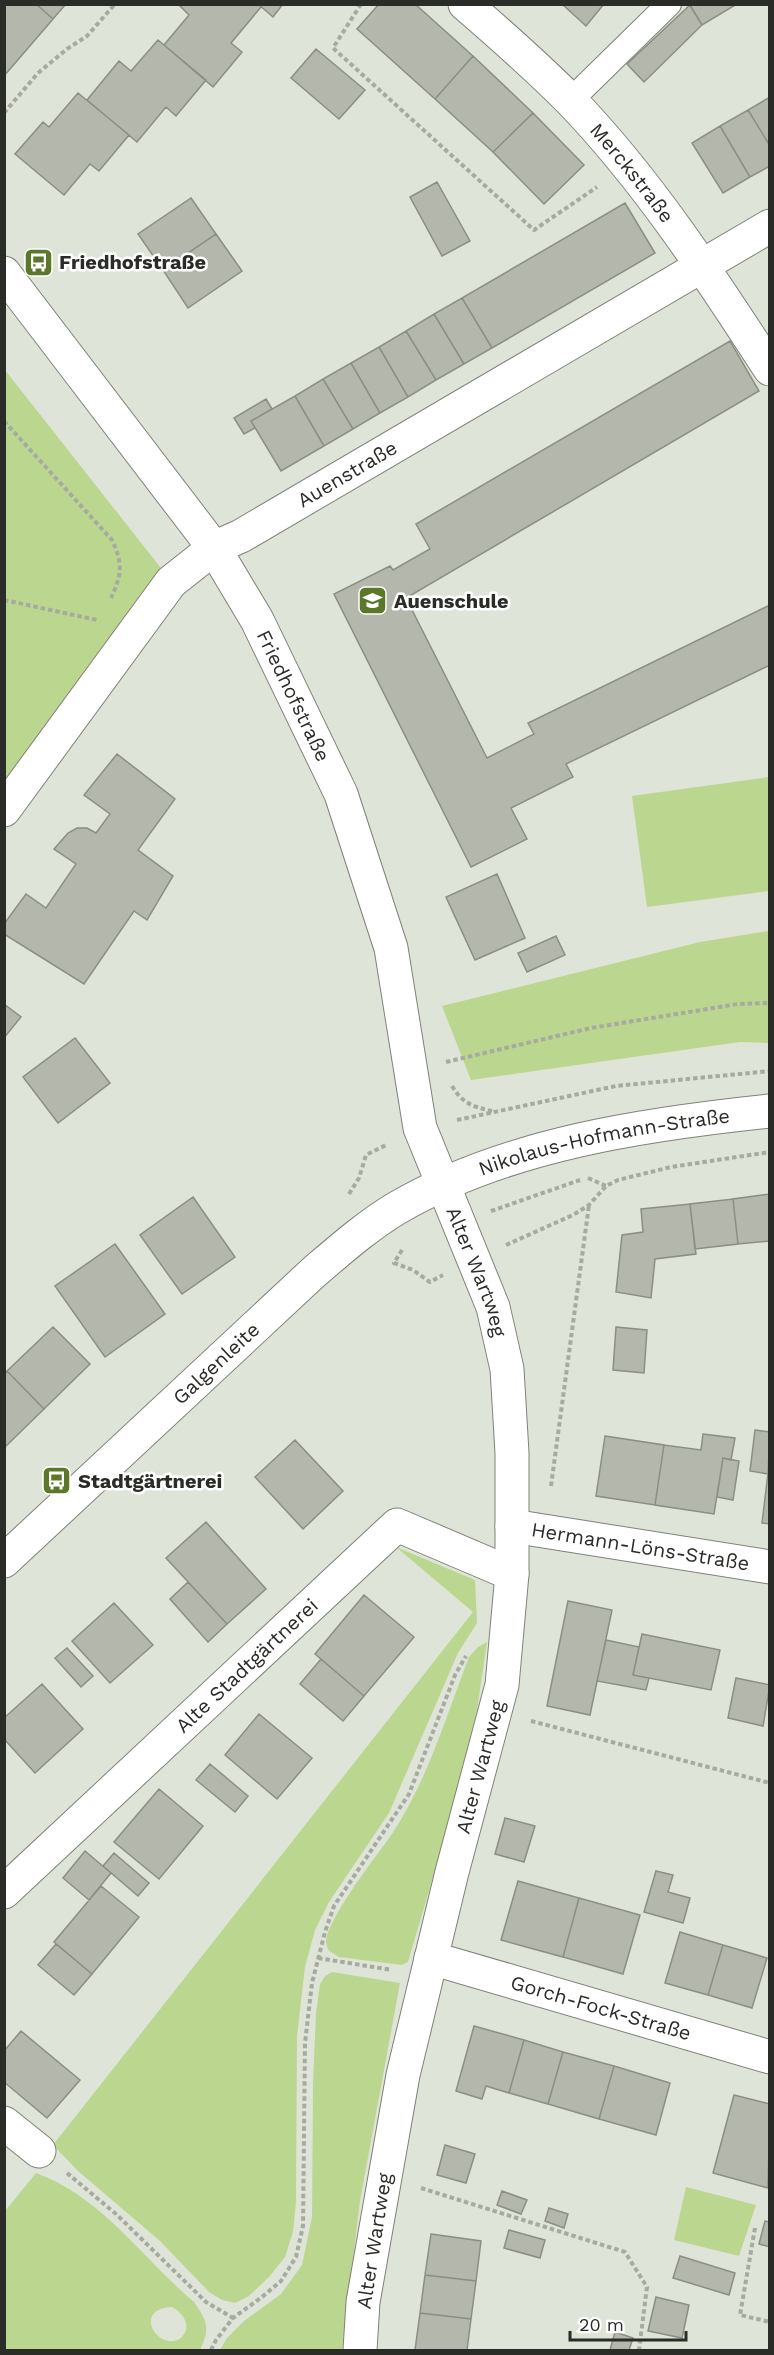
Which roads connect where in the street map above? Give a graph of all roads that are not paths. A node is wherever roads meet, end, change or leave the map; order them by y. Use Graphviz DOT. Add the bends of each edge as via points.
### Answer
graph roads {
  1 [pos="465,4"];
  2 [pos="669,4"];
  3 [pos="570,101"];
  4 [pos="770,226"];
  5 [pos="701,264"];
  6 [pos="4,273"];
  7 [pos="770,369"];
  8 [pos="214,548"];
  9 [pos="4,810"];
  10 [pos="770,1111"];
  11 [pos="443,1185"];
  12 [pos="525,1528"];
  13 [pos="4,1561"];
  14 [pos="770,1567"];
  15 [pos="512,1574"];
  16 [pos="4,1892"];
  17 [pos="429,1966"];
  18 [pos="770,2057"];
  19 [pos="4,2123"];
  20 [pos="39,2151"];
  21 [pos="360,2350"];
  1 -- 3 [label="street, Merckstraße"];
  2 -- 3 [label="lane"];
  3 -- 5 [label="street, Merckstraße" via="627,166"];
  4 -- 5 [label="street, Auenstraße"];
  5 -- 7 [label="street, Merckstraße"];
  5 -- 8 [label="street, Auenstraße" via="241,536"];
  6 -- 8 [label="street, Friedhofstraße"];
  8 -- 9 [label="street, Auenstraße" via="171,582"];
  8 -- 11 [label="street, Friedhofstraße" via="257,620 341,794 391,948 420,1128"];
  10 -- 11 [label="street, Nikolaus-Hofmann-Straße" via="680,1121 581,1140 504,1161"];
  11 -- 12 [label="street, Alter Wartweg" via="493,1307 507,1369 512,1453"];
  11 -- 13 [label="street, Galgenleite" via="397,1208 314,1272"];
  12 -- 14 [label="street, Hermann-Löns-Straße"];
  12 -- 15 [label="street, Alter Wartweg"];
  15 -- 16 [label="street, Alte Stadtgärtnerei" via="397,1526"];
  15 -- 17 [label="street, Alter Wartweg" via="502,1684"];
  17 -- 18 [label="street, Gorch-Fock-Straße"];
  17 -- 21 [label="street, Alter Wartweg" via="384,2176 363,2302"];
  19 -- 20 [label="street"];
}
